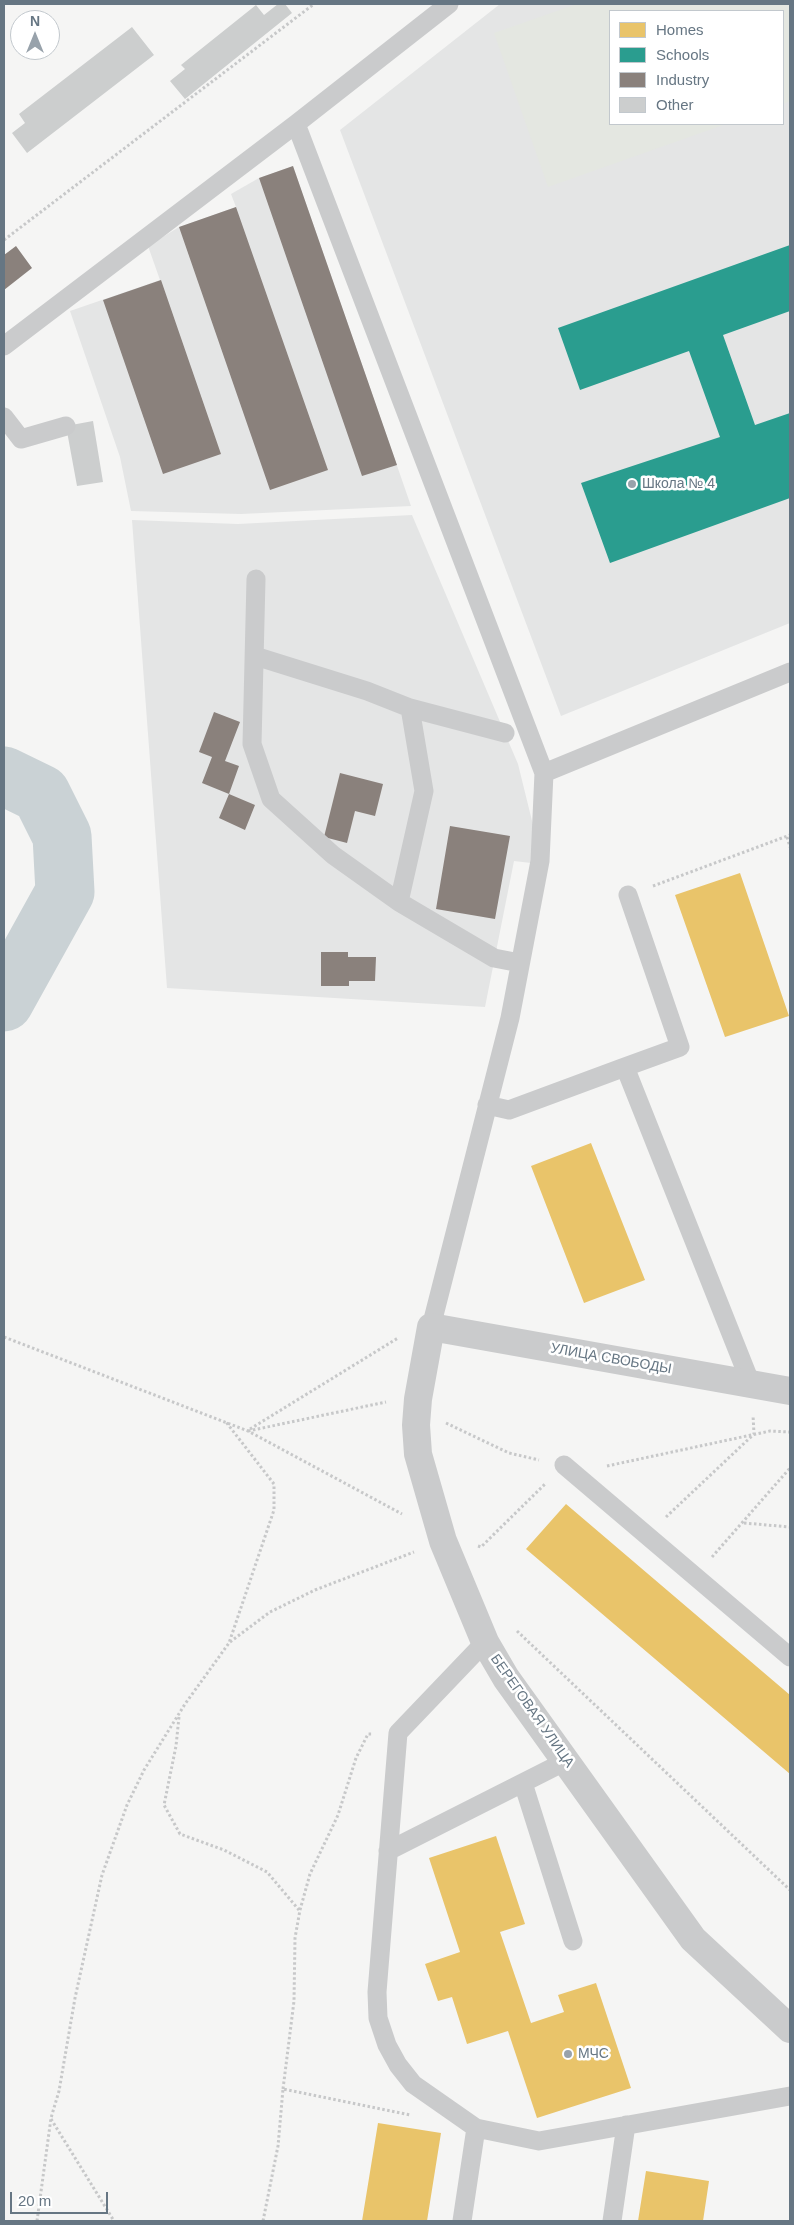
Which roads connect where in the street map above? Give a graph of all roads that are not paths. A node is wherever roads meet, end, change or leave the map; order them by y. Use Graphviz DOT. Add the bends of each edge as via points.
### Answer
graph roads {
  1 [pos="449,4"];
  2 [pos="296,124"];
  3 [pos="4,346"];
  4 [pos="4,418"];
  5 [pos="66,426"];
  6 [pos="256,579"];
  7 [pos="255,656"];
  8 [pos="790,672"];
  9 [pos="410,708"];
  10 [pos="505,733"];
  11 [pos="544,773"];
  12 [pos="628,895"];
  13 [pos="399,902"];
  14 [pos="520,963"];
  15 [pos="625,1067"];
  16 [pos="487,1105"];
  17 [pos="431,1327"];
  18 [pos="751,1384"];
  19 [pos="790,1391"];
  20 [pos="564,1465"];
  21 [pos="486,1642"];
  22 [pos="790,1657"];
  23 [pos="566,1761"];
  24 [pos="523,1783"];
  25 [pos="388,1852"];
  26 [pos="574,1941"];
  27 [pos="790,2029"];
  28 [pos="790,2096"];
  29 [pos="626,2125"];
  30 [pos="476,2128"];
  31 [pos="462,2221"];
  32 [pos="612,2221"];
  1 -- 2 [label="lane"];
  2 -- 3 [label="lane"];
  2 -- 11 [label="lane"];
  4 -- 5 [label="lane" via="21,439"];
  6 -- 7 [label="lane"];
  7 -- 9 [label="lane"];
  7 -- 13 [label="lane" via="252,744 271,799 333,855"];
  8 -- 11 [label="lane"];
  9 -- 10 [label="lane"];
  9 -- 13 [label="lane" via="424,790"];
  11 -- 14 [label="lane" via="540,862"];
  12 -- 15 [label="lane" via="680,1047"];
  13 -- 14 [label="lane" via="494,958"];
  14 -- 16 [label="lane" via="510,1018"];
  15 -- 16 [label="lane" via="509,1110"];
  15 -- 18 [label="lane"];
  16 -- 17 [label="lane"];
  17 -- 18 [label="street, УЛИЦА СВОБОДЫ"];
  17 -- 21 [label="street, БЕРЕГОВАЯ УЛИЦА" via="418,1399 418,1454 443,1541"];
  18 -- 19 [label="street, УЛИЦА СВОБОДЫ"];
  20 -- 22 [label="lane"];
  21 -- 23 [label="street, БЕРЕГОВАЯ УЛИЦА" via="506,1678"];
  21 -- 25 [label="lane" via="398,1733"];
  23 -- 24 [label="lane"];
  23 -- 27 [label="street, БЕРЕГОВАЯ УЛИЦА" via="693,1939"];
  24 -- 25 [label="lane"];
  24 -- 26 [label="lane"];
  25 -- 30 [label="lane" via="377,1992 378,2018 391,2052 413,2084"];
  28 -- 29 [label="lane"];
  29 -- 30 [label="lane" via="539,2141"];
  29 -- 32 [label="lane"];
  30 -- 31 [label="lane"];
}
